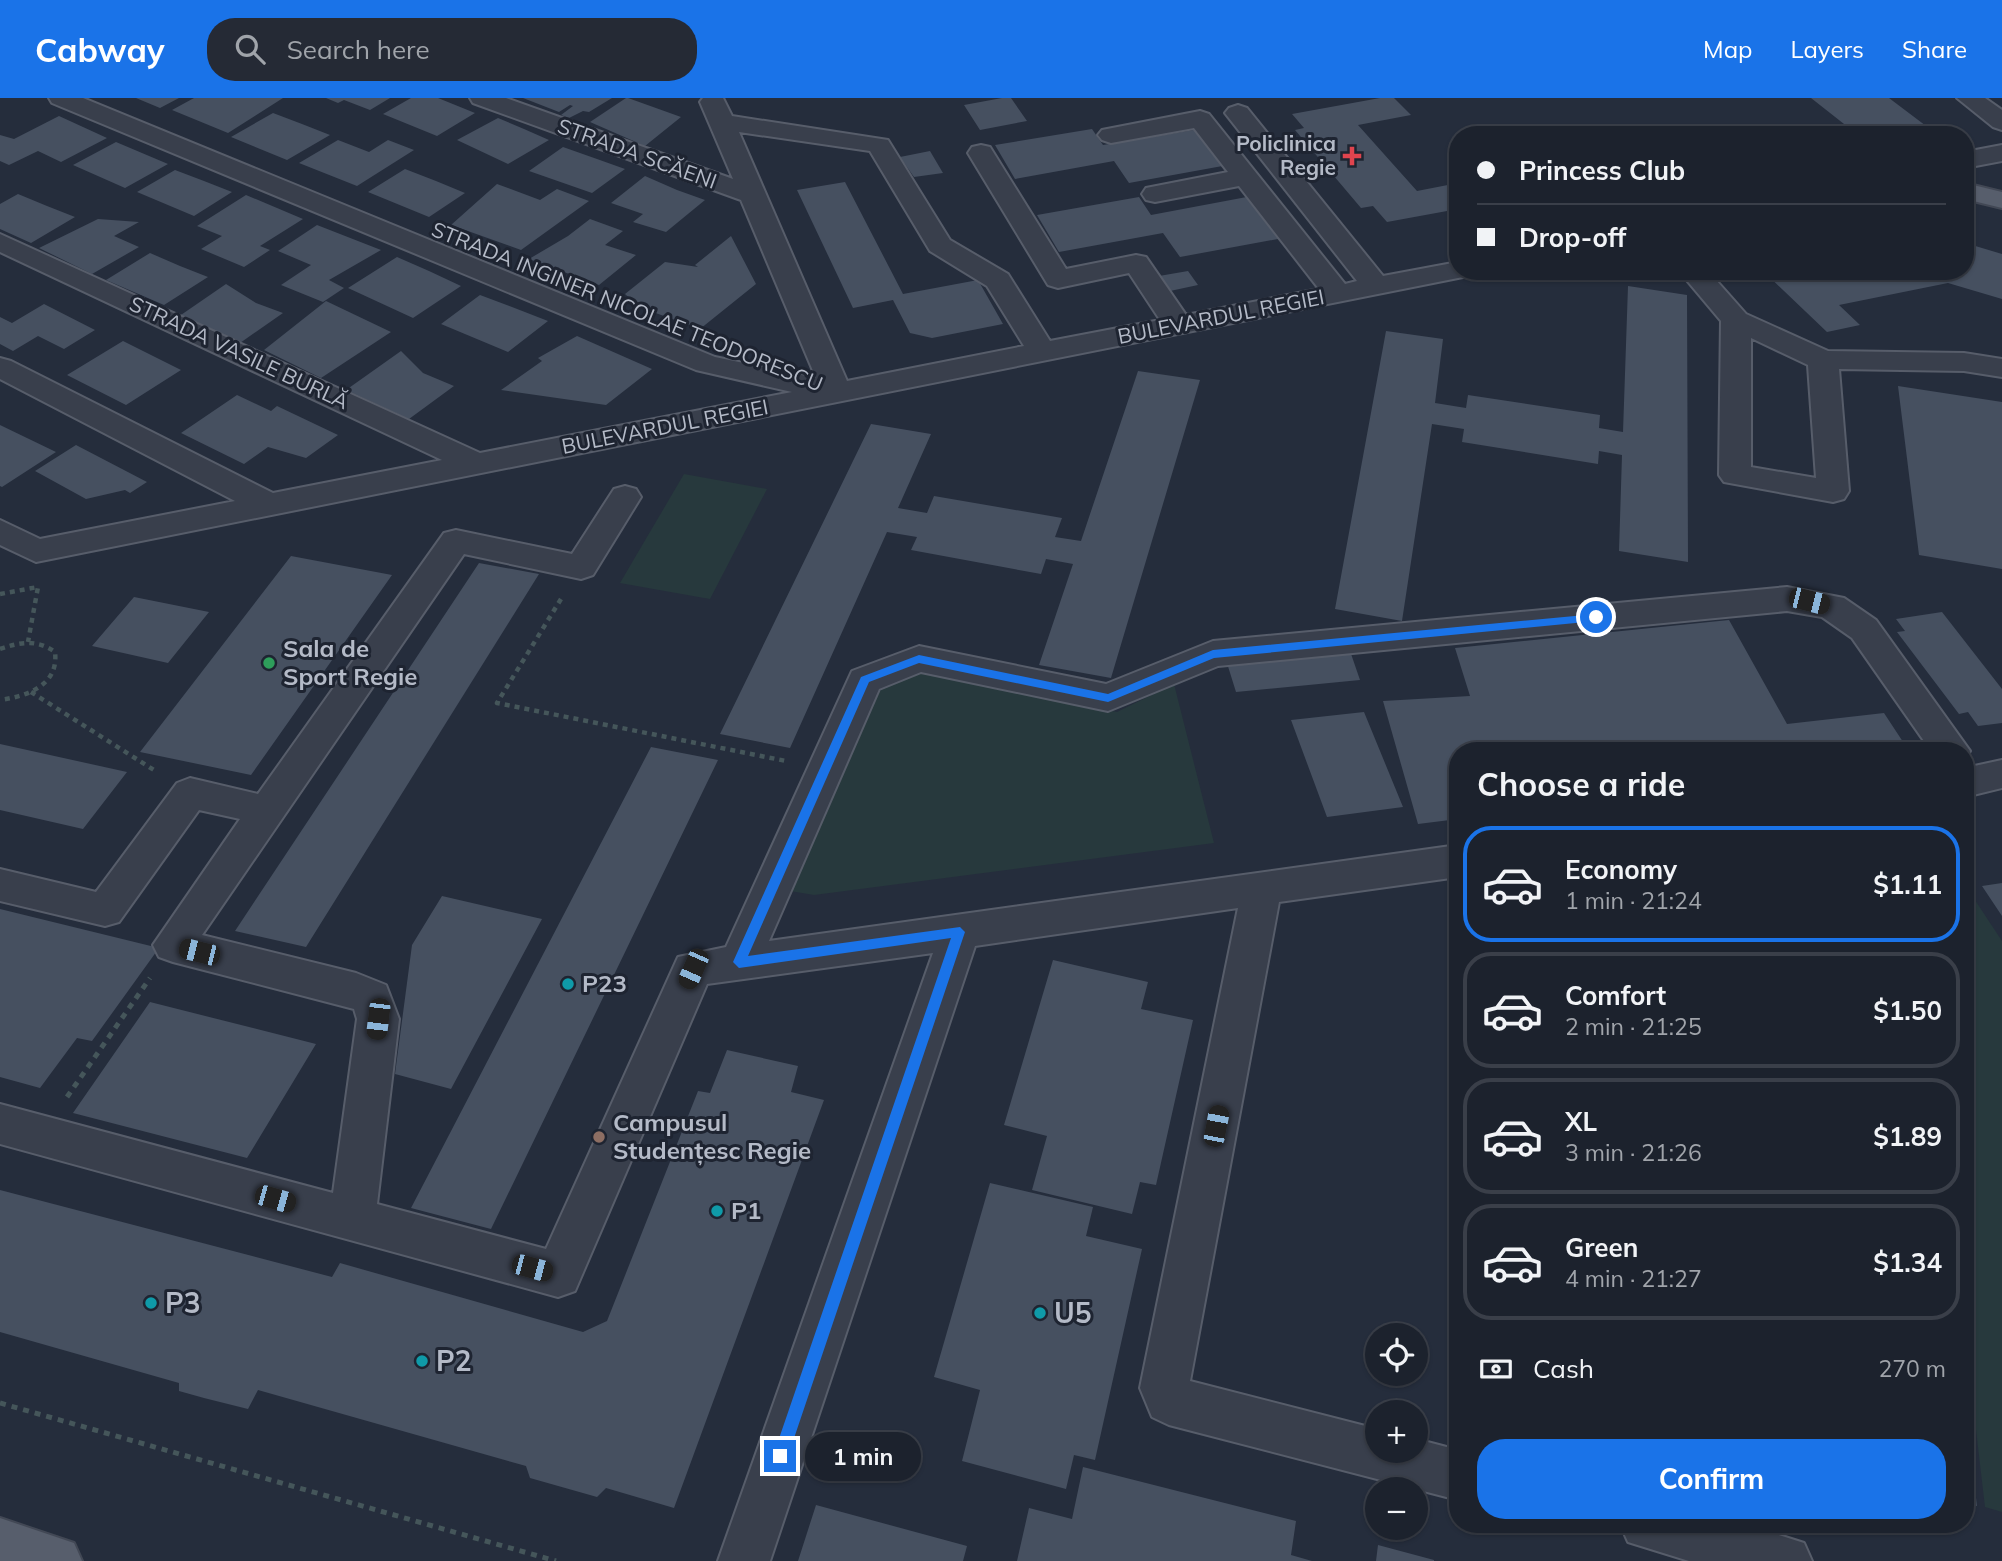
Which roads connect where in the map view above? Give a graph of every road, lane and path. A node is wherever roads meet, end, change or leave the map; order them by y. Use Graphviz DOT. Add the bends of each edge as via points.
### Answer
graph roads {
  1 [pos="61,98"];
  2 [pos="113,98"];
  3 [pos="482,98"];
  4 [pos="1969,98"];
  5 [pos="716,110"];
  6 [pos="1238,113"];
  7 [pos="2002,122"];
  8 [pos="1111,135"];
  9 [pos="981,153"];
  10 [pos="2002,153"];
  11 [pos="1974,158"];
  12 [pos="2002,169"];
  13 [pos="1974,174"];
  14 [pos="1246,177"];
  15 [pos="1974,193"];
  16 [pos="1155,194"];
  17 [pos="752,195"];
  18 [pos="2002,200"];
  19 [pos="0,242"];
  20 [pos="1449,272"];
  21 [pos="1701,280"];
  22 [pos="1376,286"];
  23 [pos="1338,294"];
  24 [pos="1736,320"];
  25 [pos="1178,325"];
  26 [pos="1042,352"];
  27 [pos="1823,360"];
  28 [pos="0,367"];
  29 [pos="2002,368"];
  30 [pos="837,393"];
  31 [pos="477,464"];
  32 [pos="625,498"];
  33 [pos="270,505"];
  34 [pos="0,531"];
  35 [pos="581,567"];
  36 [pos="0,594"];
  37 [pos="28,642"];
  38 [pos="0,649"];
  39 [pos="31,692"];
  40 [pos="0,700"];
  41 [pos="1945,742"];
  42 [pos="825,768"];
  43 [pos="190,793"];
  44 [pos="269,811"];
  45 [pos="1449,862"];
  46 [pos="0,886"];
  47 [pos="1262,890"];
  48 [pos="960,932"];
  49 [pos="173,946"];
  50 [pos="739,962"];
  51 [pos="21,1129"];
  52 [pos="352,1220"];
  53 [pos="0,1403"];
  54 [pos="1449,1473"];
  55 [pos="1681,1533"];
  56 [pos="0,1544"];
  57 [pos="56,1561"];
  58 [pos="555,1561"];
  59 [pos="744,1561"];
  60 [pos="1786,1561"];
  1 -- 30 [label="street, STRADA INGINER NICOLAE TEODORESCU" via="706,364"];
  2 -- 30 [label="street, STRADA INGINER NICOLAE TEODORESCU"];
  3 -- 17 [label="street, STRADA SCĂENI"];
  4 -- 7 [label="street"];
  5 -- 17 [label="street"];
  5 -- 26 [label="street" via="879,145 940,245 998,280"];
  6 -- 22 [label="street"];
  8 -- 14 [label="street" via="1200,119"];
  9 -- 25 [label="street" via="1058,279 1136,263"];
  10 -- 11 [label="street"];
  12 -- 13 [label="street"];
  14 -- 16 [label="street"];
  14 -- 23 [label="street"];
  15 -- 18 [label="main road"];
  17 -- 30 [label="street"];
  19 -- 31 [label="street, STRADA VASILE BURLĂ"];
  20 -- 22 [label="street, BULEVARDUL REGIEI"];
  21 -- 24 [label="street"];
  22 -- 23 [label="street, BULEVARDUL REGIEI"];
  23 -- 25 [label="street, BULEVARDUL REGIEI"];
  24 -- 27 [label="street"];
  24 -- 27 [label="street" via="1735,475 1833,491"];
  25 -- 26 [label="street, BULEVARDUL REGIEI"];
  26 -- 30 [label="street, BULEVARDUL REGIEI"];
  27 -- 29 [label="street" via="1964,362"];
  28 -- 33 [label="street"];
  30 -- 31 [label="street, BULEVARDUL REGIEI"];
  31 -- 33 [label="street, BULEVARDUL REGIEI"];
  32 -- 35 [label="street"];
  33 -- 34 [label="street, BULEVARDUL REGIEI" via="36,551"];
  35 -- 42 [label="path" via="497,703"];
  35 -- 44 [label="street" via="456,541"];
  36 -- 37 [label="path" via="38,587"];
  37 -- 38 [label="path"];
  37 -- 39 [label="path" via="49,646 57,660 51,677"];
  39 -- 40 [label="path"];
  39 -- 43 [label="path"];
  41 -- 42 [label="street" via="1864,629 1832,607 1787,599 1213,654 1108,698 919,659 865,680"];
  42 -- 50 [label="street"];
  43 -- 44 [label="street"];
  43 -- 46 [label="street" via="105,910"];
  44 -- 49 [label="street"];
  45 -- 47 [label="street"];
  47 -- 48 [label="street"];
  47 -- 54 [label="street" via="1165,1395 1169,1400"];
  48 -- 50 [label="street"];
  48 -- 59 [label="street"];
  49 -- 51 [label="path"];
  49 -- 52 [label="street" via="370,998 378,1019"];
  50 -- 52 [label="street" via="693,969 558,1275"];
  51 -- 52 [label="street"];
  53 -- 58 [label="path"];
  55 -- 60 [label="street"];
  56 -- 57 [label="main road"];
}
